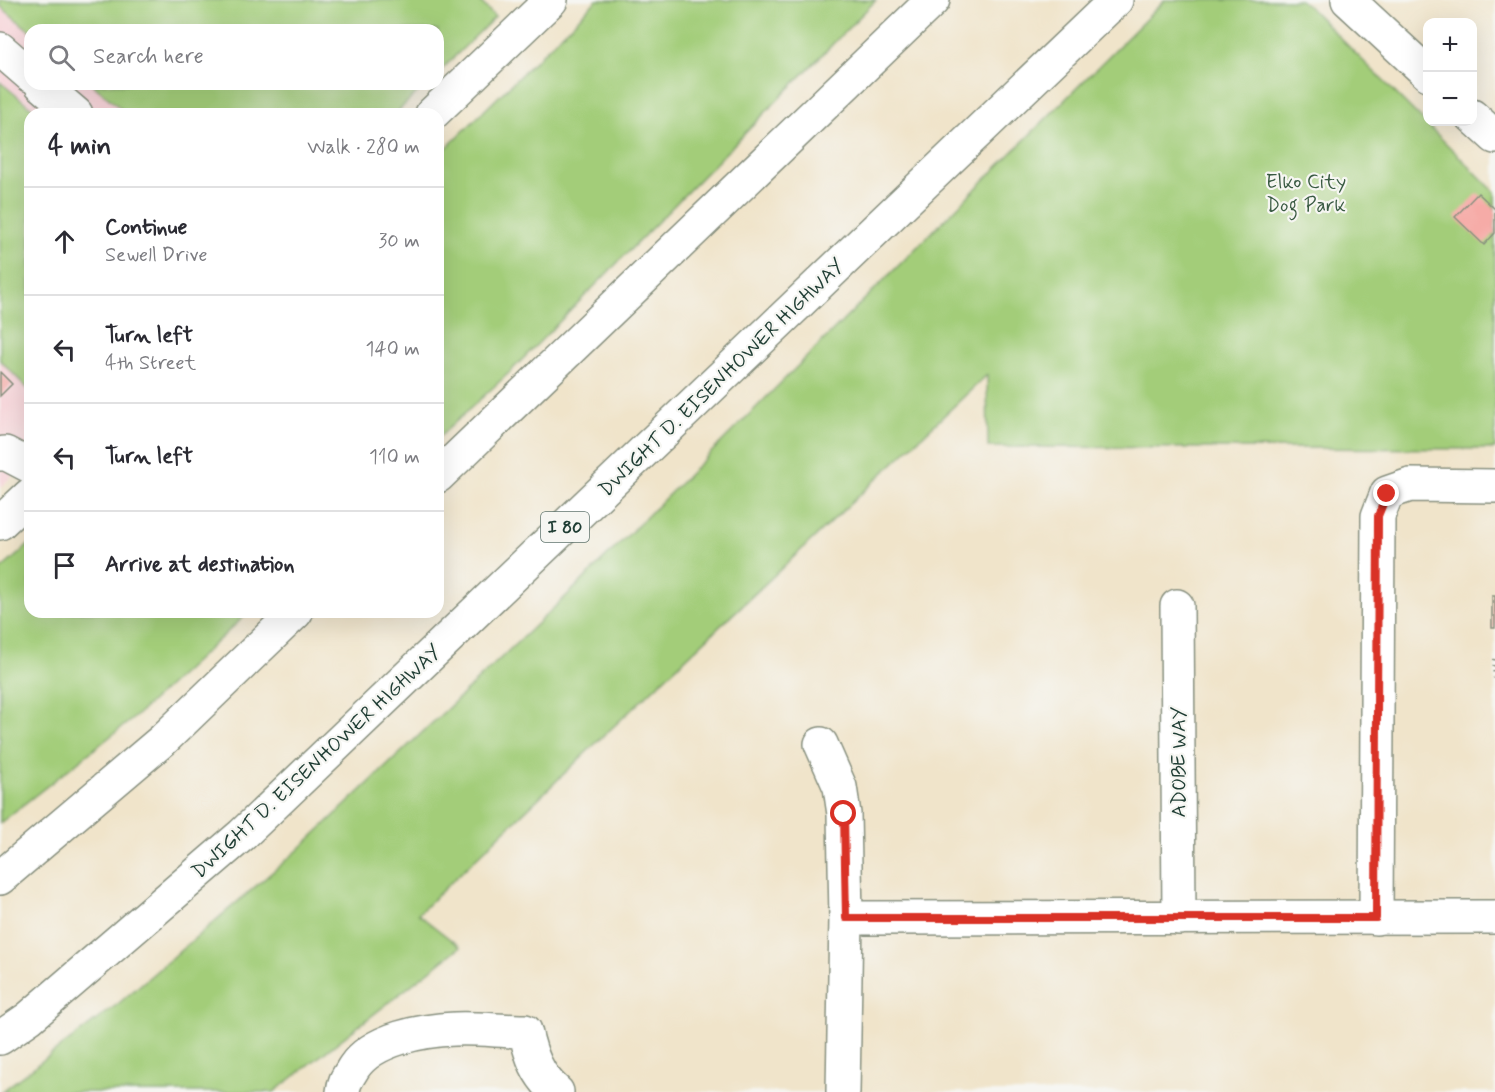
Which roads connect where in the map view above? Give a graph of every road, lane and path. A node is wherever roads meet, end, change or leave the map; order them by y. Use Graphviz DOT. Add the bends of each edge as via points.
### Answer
graph roads {
  1 [pos="551,0"];
  2 [pos="933,0"];
  3 [pos="1116,0"];
  4 [pos="1348,0"];
  5 [pos="0,49"];
  6 [pos="24,70"];
  7 [pos="1426,72"];
  8 [pos="48,90"];
  9 [pos="69,108"];
  10 [pos="438,108"];
  11 [pos="1477,120"];
  12 [pos="1495,137"];
  13 [pos="0,454"];
  14 [pos="24,463"];
  15 [pos="444,470"];
  16 [pos="1495,486"];
  17 [pos="24,501"];
  18 [pos="0,523"];
  19 [pos="1177,606"];
  20 [pos="290,618"];
  21 [pos="1495,659"];
  22 [pos="1495,680"];
  23 [pos="821,744"];
  24 [pos="0,878"];
  25 [pos="1495,917"];
  26 [pos="846,918"];
  27 [pos="1179,918"];
  28 [pos="1376,918"];
  29 [pos="0,1038"];
  30 [pos="343,1092"];
  31 [pos="557,1092"];
  32 [pos="843,1092"];
  1 -- 10 [label="main road"];
  2 -- 15 [label="main road"];
  3 -- 29 [label="main road, DWIGHT D. EISENHOWER HIGHWAY / I 80" via="242,835"];
  4 -- 7 [label="main road"];
  5 -- 6 [label="main road"];
  8 -- 9 [label="main road"];
  11 -- 12 [label="main road"];
  13 -- 14 [label="main road"];
  16 -- 28 [label="main road" via="1410,485 1387,494 1378,516"];
  17 -- 18 [label="main road"];
  19 -- 27 [label="main road, ADOBE WAY"];
  20 -- 24 [label="main road" via="164,739"];
  21 -- 22 [label="path"];
  23 -- 26 [label="main road" via="840,787 844,814"];
  25 -- 28 [label="main road"];
  26 -- 27 [label="main road"];
  26 -- 32 [label="main road"];
  27 -- 28 [label="main road"];
  30 -- 31 [label="main road" via="344,1083 360,1059 388,1042 455,1029 525,1031 532,1059"];
}
